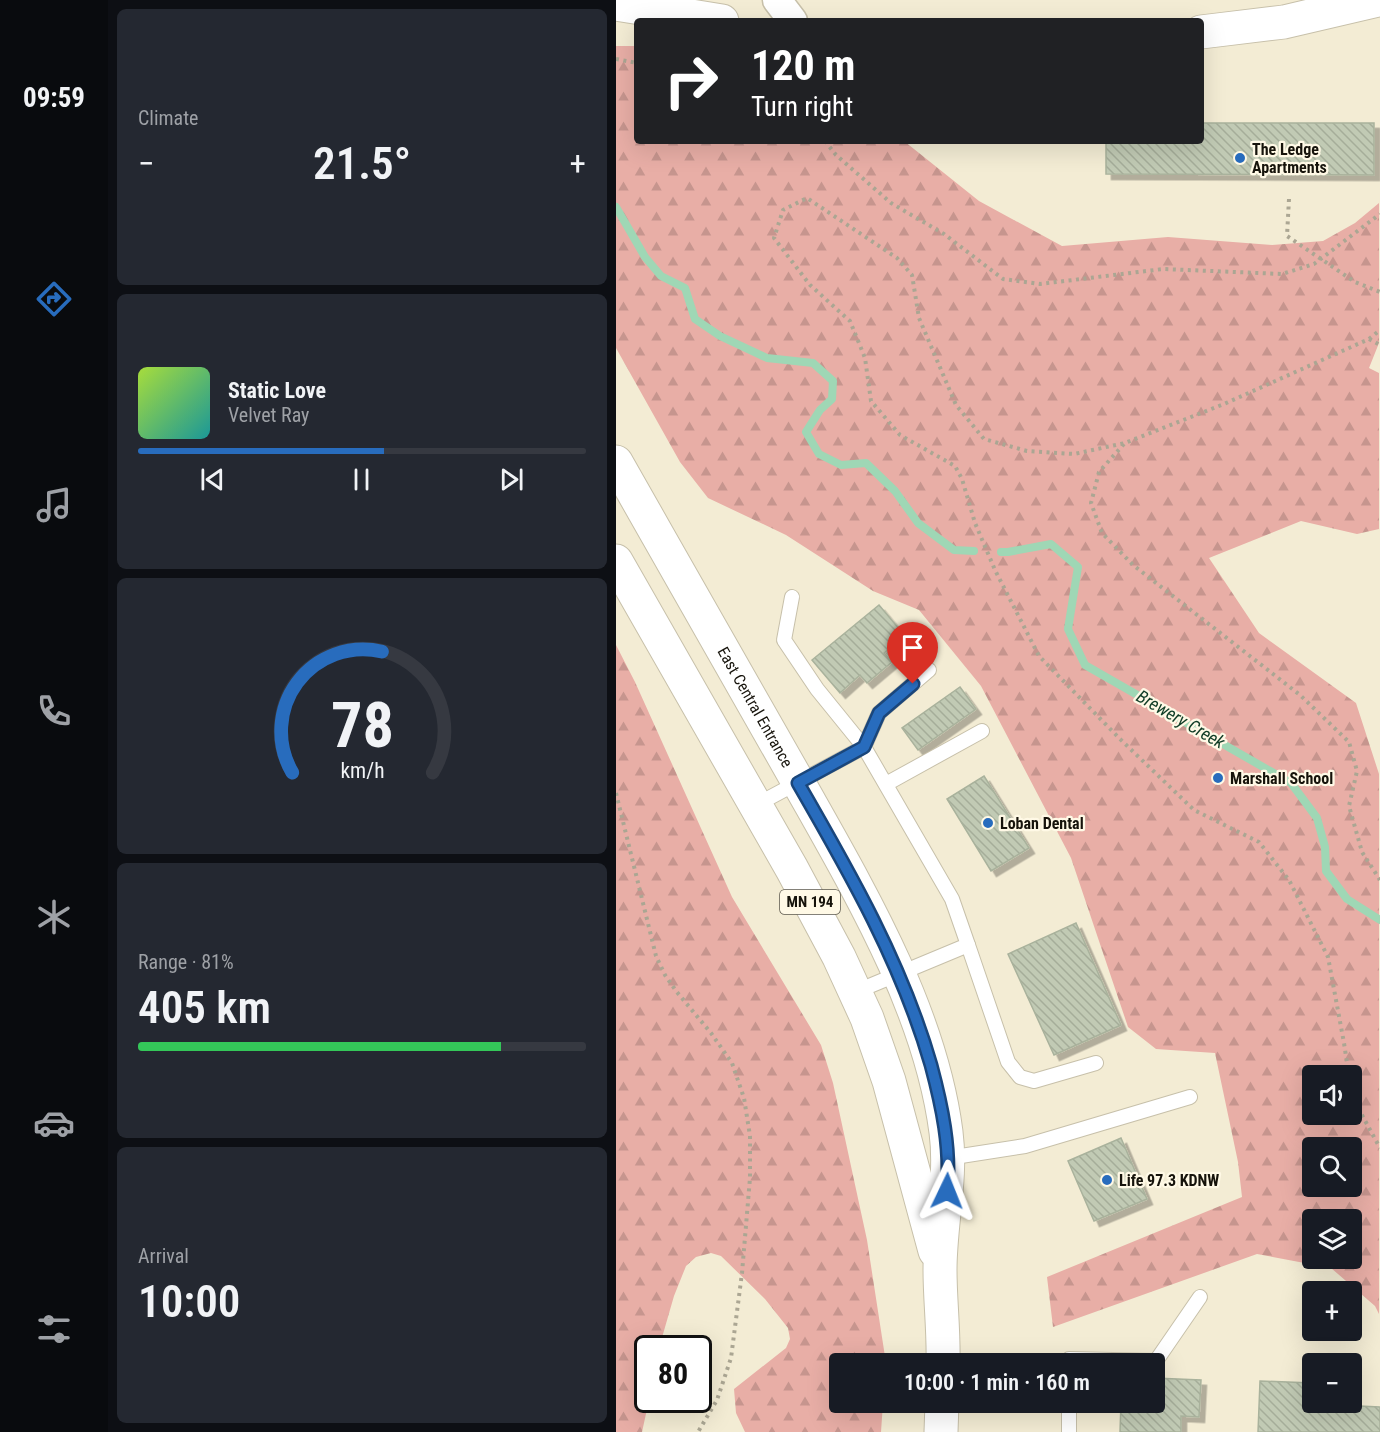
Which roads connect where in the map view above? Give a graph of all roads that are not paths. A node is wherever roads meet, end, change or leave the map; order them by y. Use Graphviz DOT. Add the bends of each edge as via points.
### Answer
graph roads {
  1 [pos="777,0"];
  2 [pos="1378,0"];
  3 [pos="624,4"];
  4 [pos="705,18"];
  5 [pos="791,18"];
  6 [pos="1204,32"];
  7 [pos="616,462"];
  8 [pos="616,561"];
  9 [pos="792,597"];
  10 [pos="929,670"];
  11 [pos="982,731"];
  12 [pos="864,747"];
  13 [pos="798,783"];
  14 [pos="886,784"];
  15 [pos="756,806"];
  16 [pos="968,945"];
  17 [pos="898,973"];
  18 [pos="855,992"];
  19 [pos="1096,1064"];
  20 [pos="1190,1097"];
  21 [pos="948,1158"];
  22 [pos="940,1270"];
  23 [pos="1200,1297"];
  24 [pos="943,1353"];
  25 [pos="1162,1353"];
  26 [pos="942,1413"];
  27 [pos="1069,1413"];
  28 [pos="941,1432"];
  29 [pos="1069,1432"];
  1 -- 5 [label="street"];
  2 -- 6 [label="main road" via="1284,22"];
  3 -- 4 [label="main road"];
  7 -- 13 [label="main road, East Central Entrance / MN 194"];
  8 -- 15 [label="main road, East Central Entrance / MN 194"];
  9 -- 12 [label="lane" via="784,640"];
  10 -- 12 [label="lane" via="879,713"];
  11 -- 14 [label="lane"];
  12 -- 13 [label="lane"];
  12 -- 14 [label="lane"];
  13 -- 15 [label="lane"];
  13 -- 17 [label="main road, East Central Entrance / MN 194" via="862,895"];
  14 -- 16 [label="lane" via="952,898"];
  15 -- 18 [label="main road, East Central Entrance / MN 194" via="840,957"];
  16 -- 17 [label="lane"];
  16 -- 19 [label="lane" via="1008,1062 1020,1077 1034,1081"];
  17 -- 18 [label="lane"];
  17 -- 21 [label="main road, East Central Entrance / MN 194" via="938,1089"];
  18 -- 22 [label="main road, East Central Entrance / MN 194" via="889,1080"];
  20 -- 21 [label="lane" via="1025,1146"];
  21 -- 22 [label="main road, East Central Entrance / MN 194"];
  22 -- 24 [label="main road, East Central Entrance / MN 194"];
  23 -- 25 [label="lane"];
  26 -- 28 [label="main road"];
  27 -- 29 [label="lane"];
}
